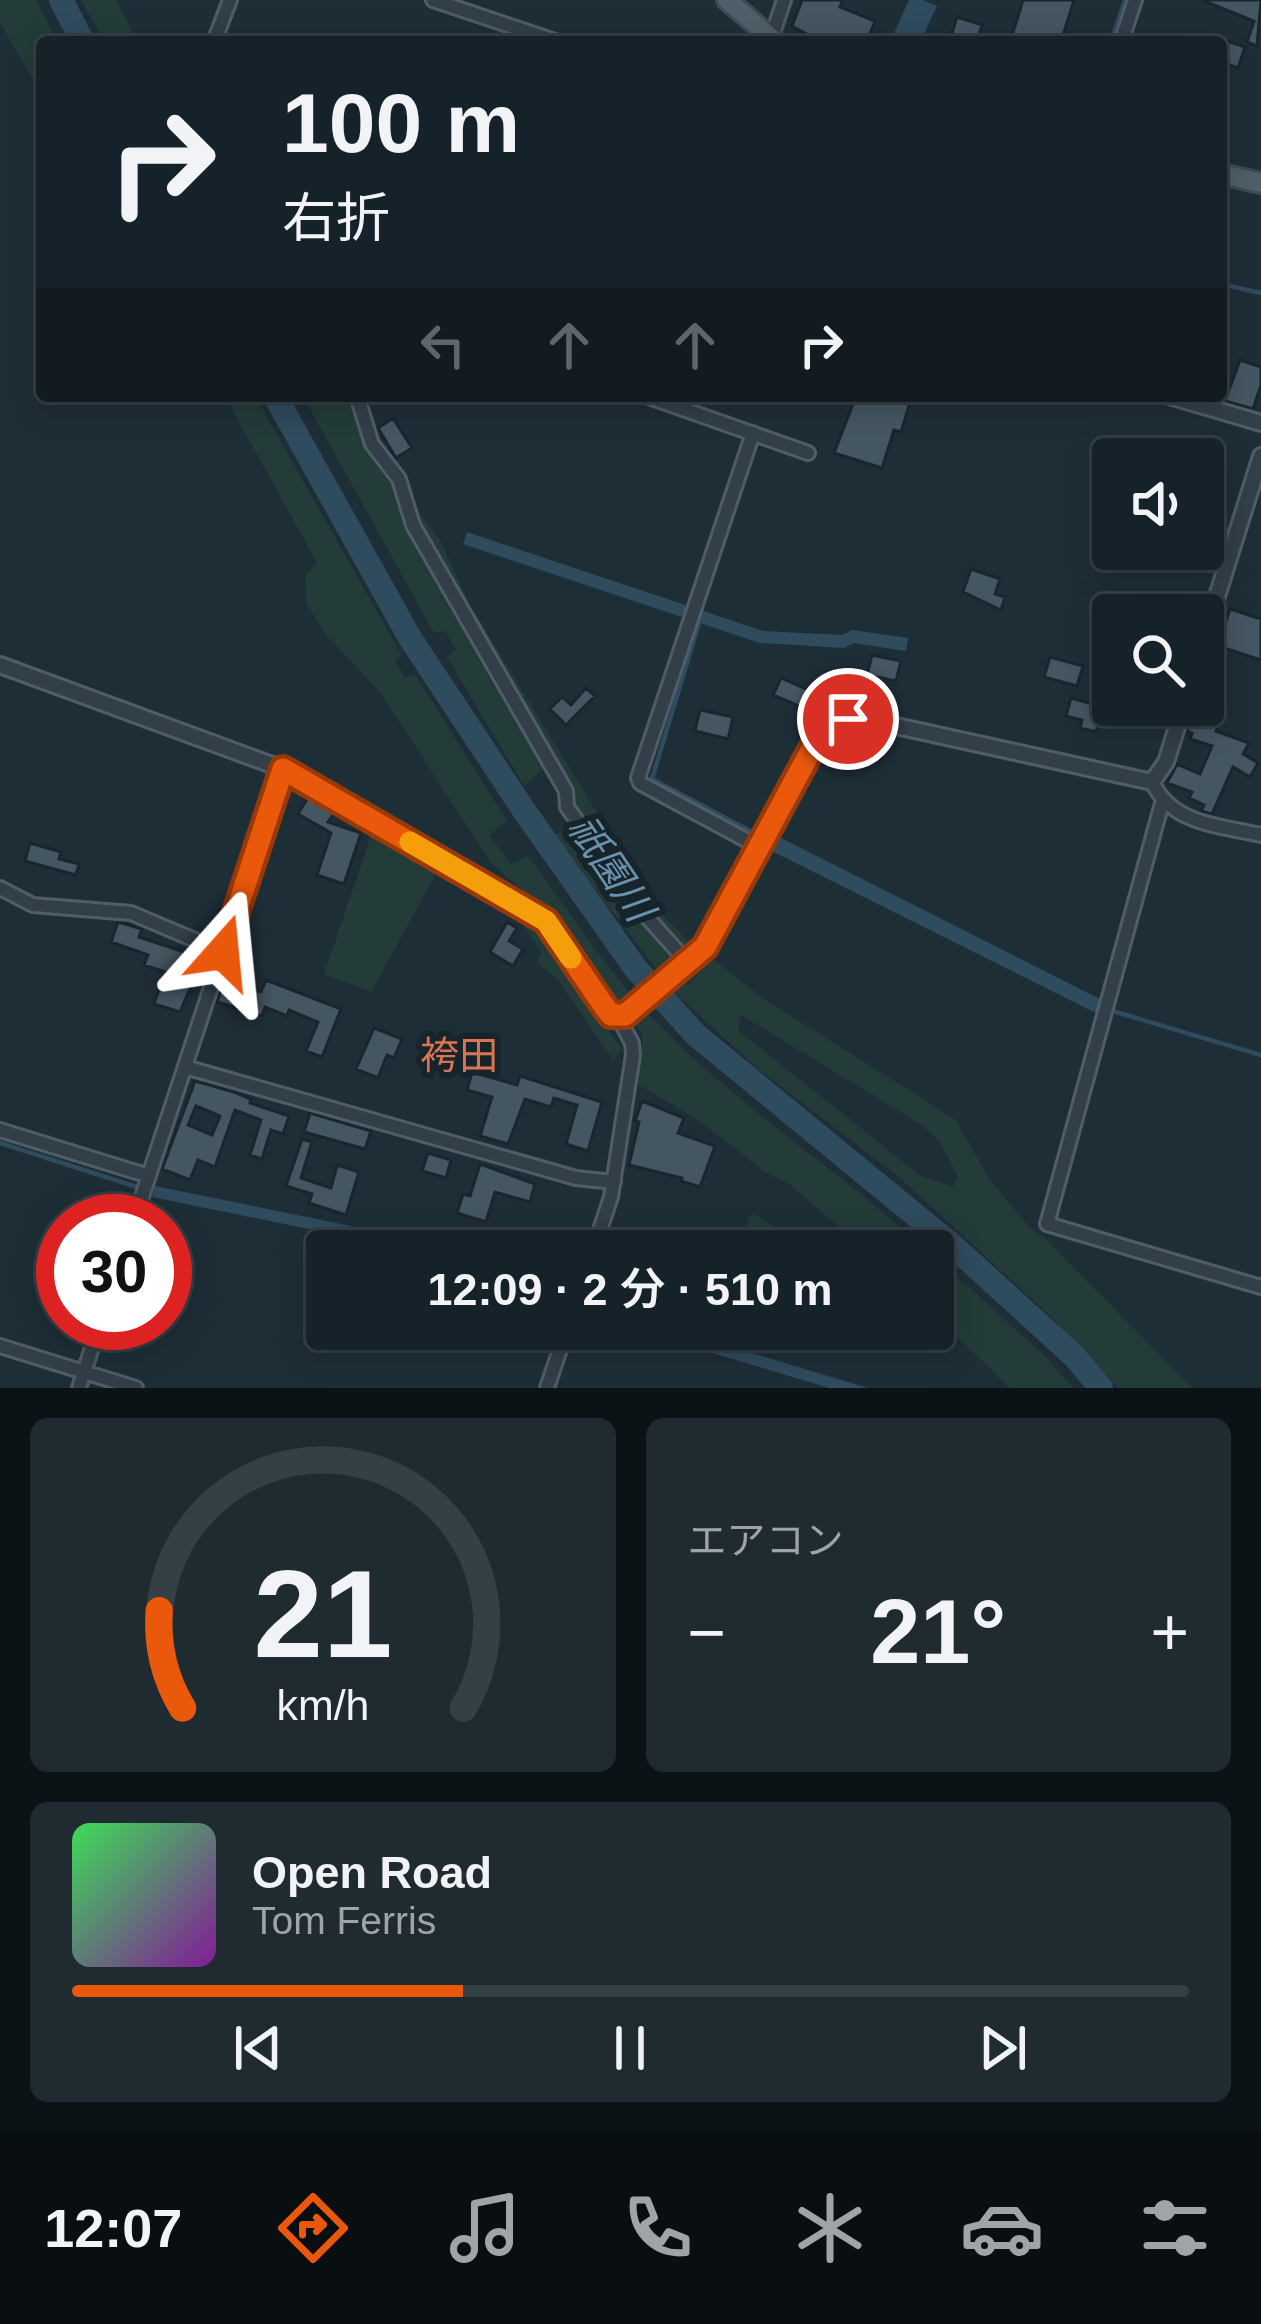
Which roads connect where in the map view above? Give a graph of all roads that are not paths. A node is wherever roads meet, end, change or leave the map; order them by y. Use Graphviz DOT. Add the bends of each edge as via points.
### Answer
graph roads {
  1 [pos="230,0"];
  2 [pos="434,0"];
  3 [pos="727,0"];
  4 [pos="784,0"];
  5 [pos="1135,0"];
  6 [pos="216,36"];
  7 [pos="540,36"];
  8 [pos="767,36"];
  9 [pos="773,36"];
  10 [pos="1123,36"];
  11 [pos="1227,174"];
  12 [pos="1260,177"];
  13 [pos="359,402"];
  14 [pos="664,402"];
  15 [pos="1189,402"];
  16 [pos="1261,423"];
  17 [pos="753,434"];
  18 [pos="808,453"];
  19 [pos="1261,456"];
  20 [pos="1218,594"];
  21 [pos="0,665"];
  22 [pos="1177,726"];
  23 [pos="283,769"];
  24 [pos="1152,782"];
  25 [pos="1162,803"];
  26 [pos="1261,836"];
  27 [pos="759,847"];
  28 [pos="0,888"];
  29 [pos="223,952"];
  30 [pos="689,964"];
  31 [pos="621,1016"];
  32 [pos="184,1067"];
  33 [pos="0,1130"];
  34 [pos="149,1176"];
  35 [pos="614,1182"];
  36 [pos="143,1194"];
  37 [pos="599,1230"];
  38 [pos="1261,1287"];
  39 [pos="0,1346"];
  40 [pos="91,1350"];
  41 [pos="560,1350"];
  42 [pos="84,1372"];
  43 [pos="79,1388"];
  44 [pos="136,1388"];
  45 [pos="548,1388"];
  1 -- 6 [label="street"];
  2 -- 7 [label="street"];
  3 -- 8 [label="main road"];
  4 -- 9 [label="street"];
  5 -- 10 [label="street"];
  11 -- 12 [label="main road"];
  13 -- 30 [label="street" via="413,525 566,791 567,807"];
  14 -- 17 [label="street"];
  15 -- 16 [label="street"];
  17 -- 18 [label="street"];
  17 -- 27 [label="street" via="638,778"];
  19 -- 20 [label="street"];
  21 -- 23 [label="street"];
  22 -- 24 [label="street"];
  23 -- 29 [label="street"];
  23 -- 31 [label="street" via="546,921 604,1006"];
  24 -- 25 [label="street"];
  24 -- 27 [label="street" via="848,719 820,734"];
  25 -- 26 [label="street"];
  25 -- 38 [label="street" via="1047,1224"];
  27 -- 30 [label="street"];
  28 -- 29 [label="street" via="33,905 131,913"];
  29 -- 32 [label="street"];
  30 -- 31 [label="street"];
  31 -- 35 [label="street" via="633,1054"];
  32 -- 34 [label="street"];
  32 -- 35 [label="street"];
  33 -- 34 [label="street"];
  34 -- 36 [label="street"];
  35 -- 37 [label="street"];
  39 -- 42 [label="street"];
  40 -- 42 [label="street"];
  41 -- 45 [label="street"];
  42 -- 43 [label="street"];
  42 -- 44 [label="street"];
}
